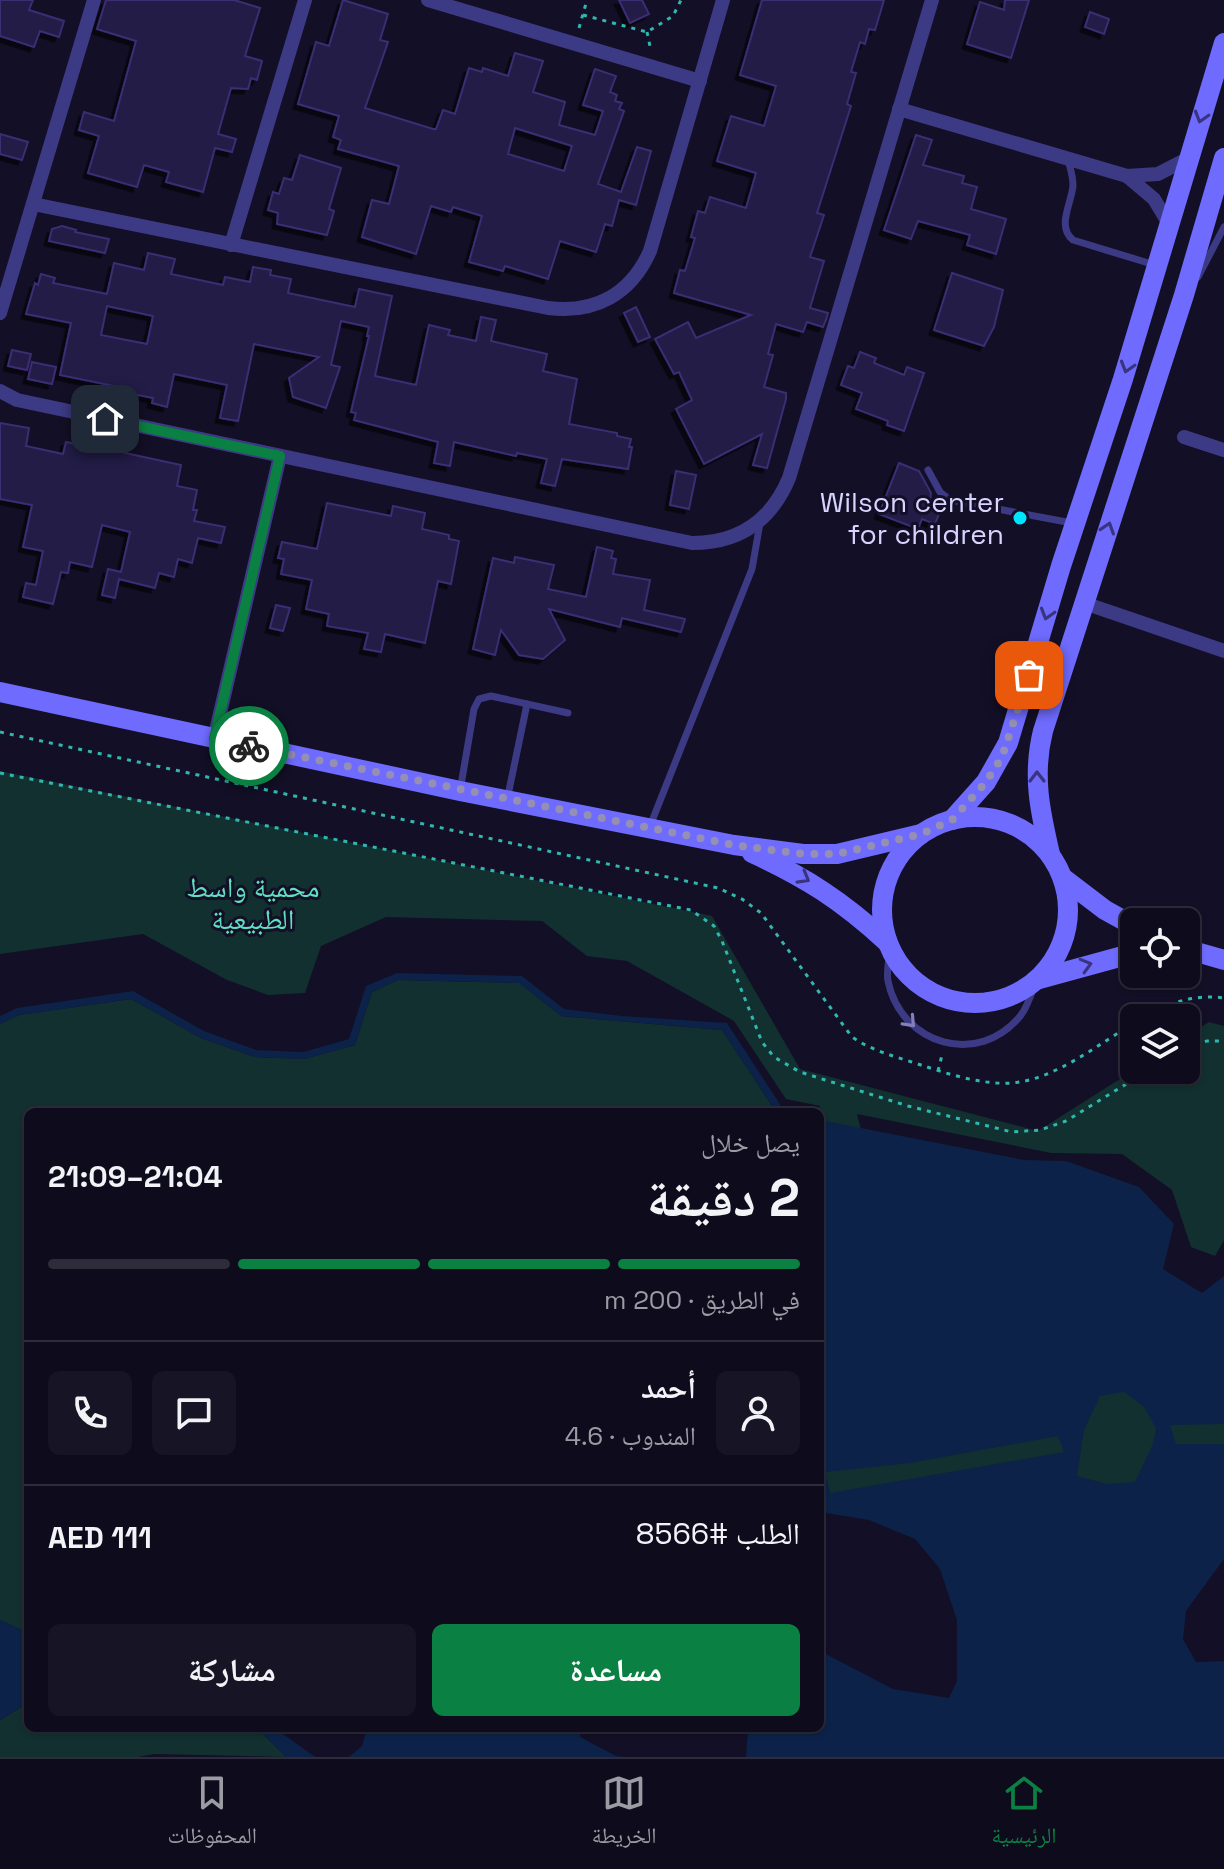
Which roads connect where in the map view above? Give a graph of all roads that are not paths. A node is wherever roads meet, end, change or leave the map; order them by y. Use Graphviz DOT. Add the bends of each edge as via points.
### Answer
graph roads {
  1 [pos="94,0"];
  2 [pos="305,0"];
  3 [pos="428,0"];
  4 [pos="723,0"];
  5 [pos="932,0"];
  6 [pos="1224,43"];
  7 [pos="700,81"];
  8 [pos="899,109"];
  9 [pos="1189,158"];
  10 [pos="1224,158"];
  11 [pos="1068,159"];
  12 [pos="1127,176"];
  13 [pos="33,204"];
  14 [pos="1169,224"];
  15 [pos="1224,227"];
  16 [pos="231,245"];
  17 [pos="1157,266"];
  18 [pos="1184,295"];
  19 [pos="0,313"];
  20 [pos="0,391"];
  21 [pos="1184,437"];
  22 [pos="1224,450"];
  23 [pos="280,456"];
  24 [pos="1096,460"];
  25 [pos="928,470"];
  26 [pos="760,522"];
  27 [pos="1075,524"];
  28 [pos="1097,563"];
  29 [pos="1084,603"];
  30 [pos="1224,651"];
  31 [pos="0,692"];
  32 [pos="527,704"];
  33 [pos="568,713"];
  34 [pos="214,739"];
  35 [pos="460,791"];
  36 [pos="507,801"];
  37 [pos="952,820"];
  38 [pos="649,828"];
  39 [pos="921,834"];
  40 [pos="734,845"];
  41 [pos="1050,854"];
  42 [pos="1063,878"];
  43 [pos="1120,918"];
  44 [pos="888,946"];
  45 [pos="1200,954"];
  46 [pos="1120,957"];
  47 [pos="1224,960"];
  48 [pos="1038,980"];
  1 -- 13 [label="street"];
  2 -- 16 [label="street"];
  3 -- 7 [label="street"];
  4 -- 7 [label="street"];
  5 -- 8 [label="street"];
  6 -- 9 [label="main road, one-way"];
  7 -- 16 [label="street" via="644,265 624,290 596,306 548,308"];
  8 -- 11 [label="street"];
  8 -- 26 [label="street" via="789,478"];
  9 -- 12 [label="street" via="1158,174"];
  9 -- 14 [label="main road"];
  10 -- 18 [label="main road"];
  11 -- 12 [label="street"];
  11 -- 17 [label="lane" via="1073,183 1066,234"];
  12 -- 14 [label="street" via="1150,195"];
  13 -- 16 [label="street"];
  13 -- 19 [label="street"];
  14 -- 17 [label="main road"];
  15 -- 18 [label="lane"];
  17 -- 24 [label="main road, one-way"];
  28 -- 18 [label="main road, one-way"];
  20 -- 23 [label="street" via="17,400"];
  21 -- 22 [label="street"];
  23 -- 26 [label="street" via="692,543 728,539"];
  23 -- 34 [label="street"];
  24 -- 27 [label="main road"];
  24 -- 28 [label="main road" via="1098,494 1082,546 1085,556"];
  25 -- 27 [label="lane" via="950,500"];
  26 -- 38 [label="lane" via="752,569"];
  27 -- 37 [label="main road, one-way" via="1008,743 986,782"];
  28 -- 29 [label="main road"];
  29 -- 30 [label="street"];
  41 -- 29 [label="main road, one-way" via="1036,787 1038,750"];
  31 -- 34 [label="main road"];
  32 -- 33 [label="lane"];
  32 -- 35 [label="lane" via="487,696 476,702"];
  32 -- 36 [label="lane"];
  34 -- 35 [label="main road"];
  35 -- 36 [label="main road"];
  36 -- 38 [label="main road"];
  37 -- 39 [label="main road"];
  37 -- 41 [label="main road" via="973,817 1006,823 1035,838"];
  38 -- 40 [label="main road"];
  39 -- 40 [label="main road" via="837,854"];
  39 -- 44 [label="main road" via="890,871 883,894 881,919"];
  40 -- 44 [label="main road, one-way" via="826,892"];
  41 -- 42 [label="main road"];
  42 -- 43 [label="main road"];
  42 -- 48 [label="main road" via="1068,900 1064,941"];
  44 -- 48 [label="main road" via="928,990 965,1002 1002,999"];
  44 -- 48 [label="lane, one-way" via="889,984 902,1013 920,1032 945,1043 981,1042 1003,1031 1023,1012"];
  45 -- 47 [label="main road"];
  48 -- 46 [label="main road, one-way"];
}
